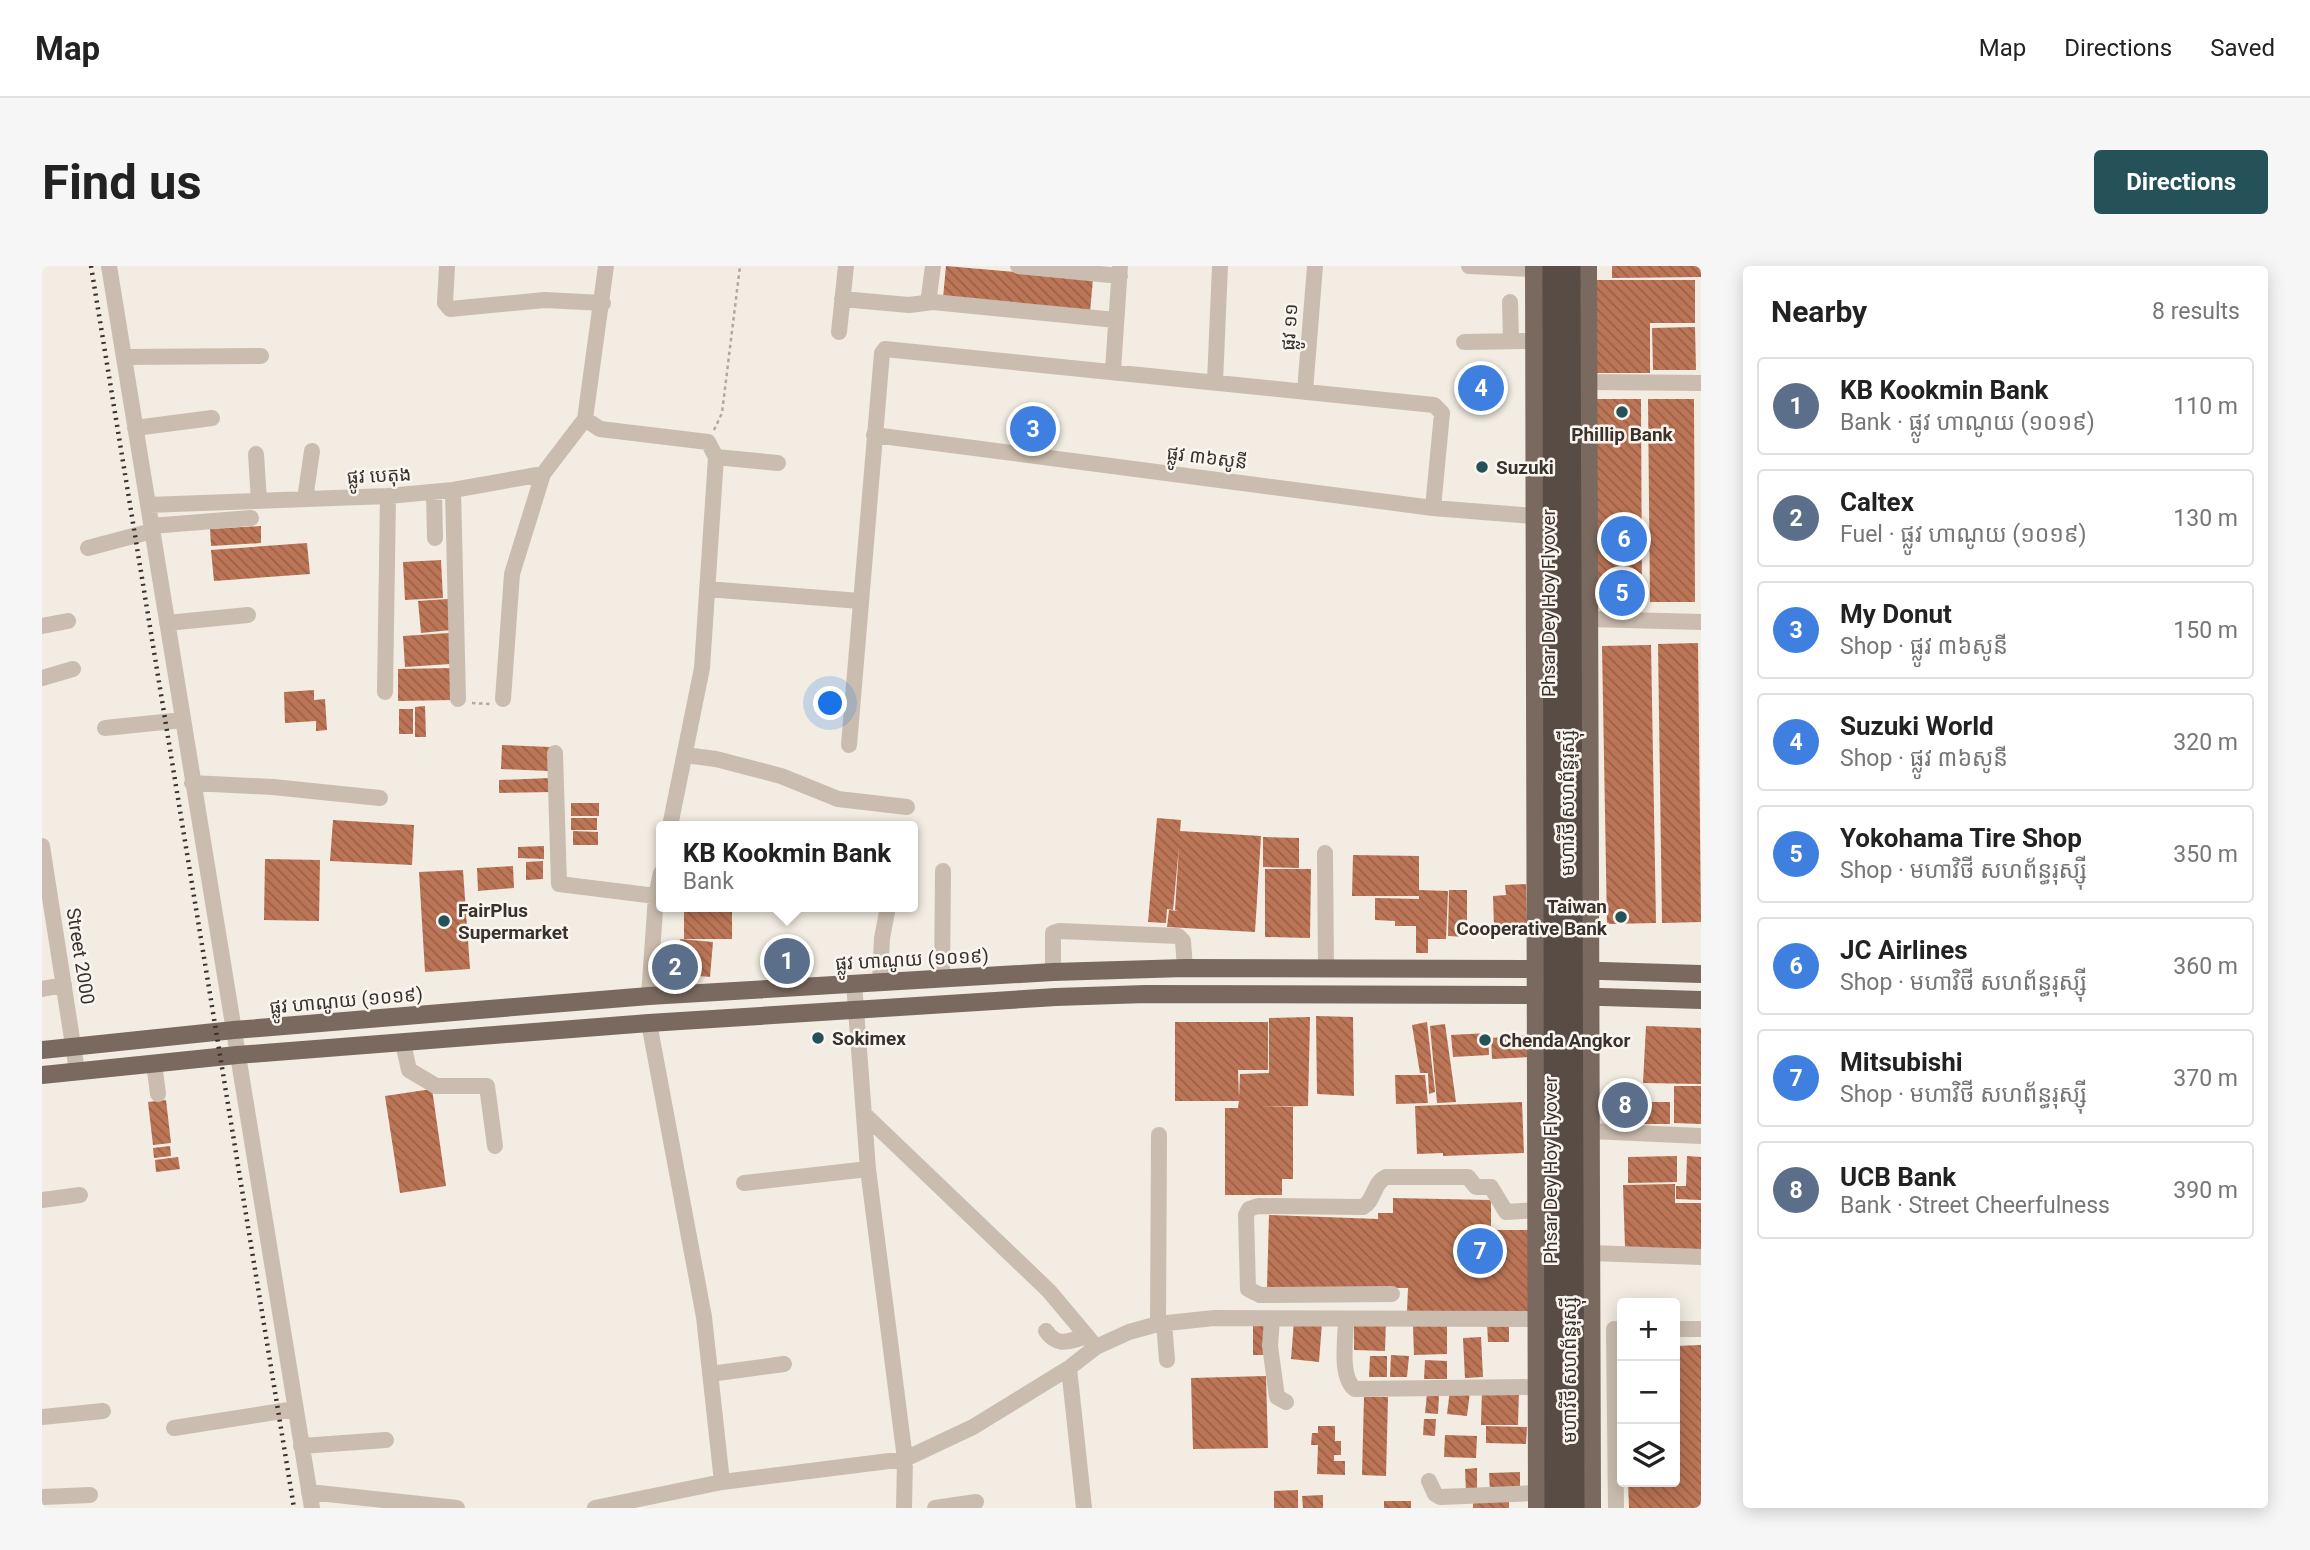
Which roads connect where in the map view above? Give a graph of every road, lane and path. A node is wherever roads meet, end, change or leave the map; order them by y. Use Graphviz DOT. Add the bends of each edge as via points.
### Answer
graph roads {
  1 [pos="109,266"];
  2 [pos="447,266"];
  3 [pos="606,266"];
  4 [pos="740,266"];
  5 [pos="846,266"];
  6 [pos="933,266"];
  7 [pos="1018,266"];
  8 [pos="1220,266"];
  9 [pos="1315,266"];
  10 [pos="1469,266"];
  11 [pos="1588,266"];
  12 [pos="1540,267"];
  13 [pos="1120,271"];
  14 [pos="1564,280"];
  15 [pos="842,299"];
  16 [pos="933,302"];
  17 [pos="1510,302"];
  18 [pos="603,303"];
  19 [pos="1116,320"];
  20 [pos="839,332"];
  21 [pos="1511,341"];
  22 [pos="1534,341"];
  23 [pos="1464,342"];
  24 [pos="261,356"];
  25 [pos="124,357"];
  26 [pos="1113,370"];
  27 [pos="1215,382"];
  28 [pos="1589,382"];
  29 [pos="1701,383"];
  30 [pos="1305,391"];
  31 [pos="212,418"];
  32 [pos="584,419"];
  33 [pos="135,428"];
  34 [pos="874,435"];
  35 [pos="708,442"];
  36 [pos="312,451"];
  37 [pos="256,454"];
  38 [pos="716,457"];
  39 [pos="778,463"];
  40 [pos="543,474"];
  41 [pos="453,490"];
  42 [pos="434,492"];
  43 [pos="388,496"];
  44 [pos="305,499"];
  45 [pos="259,501"];
  46 [pos="148,505"];
  47 [pos="1433,508"];
  48 [pos="1534,516"];
  49 [pos="251,518"];
  50 [pos="151,528"];
  51 [pos="435,538"];
  52 [pos="88,548"];
  53 [pos="707,589"];
  54 [pos="860,601"];
  55 [pos="248,615"];
  56 [pos="1590,619"];
  57 [pos="68,621"];
  58 [pos="1701,622"];
  59 [pos="167,623"];
  60 [pos="42,626"];
  61 [pos="1535,642"];
  62 [pos="1590,643"];
  63 [pos="73,669"];
  64 [pos="42,678"];
  65 [pos="385,692"];
  66 [pos="458,699"];
  67 [pos="503,699"];
  68 [pos="183,720"];
  69 [pos="105,728"];
  70 [pos="849,745"];
  71 [pos="555,753"];
  72 [pos="685,755"];
  73 [pos="192,783"];
  74 [pos="380,798"];
  75 [pos="906,807"];
  76 [pos="671,821"];
  77 [pos="42,846"];
  78 [pos="1325,853"];
  79 [pos="943,871"];
  80 [pos="44,873"];
  81 [pos="656,897"];
  82 [pos="48,910"];
  83 [pos="887,912"];
  84 [pos="1185,968"];
  85 [pos="1536,968"];
  86 [pos="1326,969"];
  87 [pos="1591,969"];
  88 [pos="1053,972"];
  89 [pos="1701,974"];
  90 [pos="942,978"];
  91 [pos="880,981"];
  92 [pos="854,983"];
  93 [pos="64,985"];
  94 [pos="42,989"];
  95 [pos="1535,995"];
  96 [pos="649,996"];
  97 [pos="1591,996"];
  98 [pos="1701,1000"];
  99 [pos="855,1009"];
  100 [pos="649,1023"];
  101 [pos="234,1030"];
  102 [pos="403,1043"];
  103 [pos="74,1047"];
  104 [pos="42,1050"];
  105 [pos="237,1055"];
  106 [pos="154,1063"];
  107 [pos="78,1071"];
  108 [pos="42,1075"];
  109 [pos="158,1094"];
  110 [pos="864,1114"];
  111 [pos="1591,1131"];
  112 [pos="1158,1135"];
  113 [pos="1701,1136"];
  114 [pos="495,1146"];
  115 [pos="868,1169"];
  116 [pos="744,1183"];
  117 [pos="80,1195"];
  118 [pos="42,1200"];
  119 [pos="1536,1210"];
  120 [pos="1591,1253"];
  121 [pos="1536,1255"];
  122 [pos="1701,1257"];
  123 [pos="1392,1294"];
  124 [pos="1272,1319"];
  125 [pos="1346,1319"];
  126 [pos="1536,1319"];
  127 [pos="1161,1324"];
  128 [pos="1592,1329"];
  129 [pos="1617,1329"];
  130 [pos="1680,1329"];
  131 [pos="1701,1329"];
  132 [pos="1046,1331"];
  133 [pos="1091,1341"];
  134 [pos="1167,1360"];
  135 [pos="1618,1361"];
  136 [pos="784,1364"];
  137 [pos="1069,1368"];
  138 [pos="710,1374"];
  139 [pos="1536,1387"];
  140 [pos="1286,1402"];
  141 [pos="296,1409"];
  142 [pos="103,1411"];
  143 [pos="42,1417"];
  144 [pos="174,1428"];
  145 [pos="386,1440"];
  146 [pos="301,1446"];
  147 [pos="905,1459"];
  148 [pos="1429,1481"];
  149 [pos="722,1482"];
  150 [pos="90,1495"];
  151 [pos="42,1497"];
  152 [pos="310,1500"];
  153 [pos="1537,1501"];
  154 [pos="976,1502"];
  155 [pos="382,1504"];
  156 [pos="457,1508"];
  157 [pos="595,1508"];
  158 [pos="904,1508"];
  159 [pos="935,1508"];
  160 [pos="1084,1508"];
  161 [pos="1555,1508"];
  162 [pos="1574,1508"];
  163 [pos="1592,1508"];
  164 [pos="1616,1508"];
  1 -- 25 [label="street"];
  2 -- 18 [label="street" via="445,303 450,309 545,300"];
  3 -- 18 [label="street"];
  4 -- 35 [label="path" via="722,413"];
  5 -- 15 [label="street"];
  6 -- 16 [label="street" via="929,296"];
  7 -- 13 [label="street"];
  8 -- 27 [label="street"];
  9 -- 30 [label="street, ផ្លូវ ១១"];
  10 -- 12 [label="street"];
  11 -- 28 [label="main road, មហាវិថី សហព័ន្ធរុស្ស៊ី"];
  12 -- 14 [label="highway"];
  12 -- 22 [label="main road, មហាវិថី សហព័ន្ធរុស្ស៊ី"];
  13 -- 19 [label="street"];
  14 -- 161 [label="highway, Phsar Dey Hoy Flyover, bridge"];
  14 -- 162 [label="highway, Phsar Dey Hoy Flyover, bridge"];
  15 -- 16 [label="street" via="909,306"];
  15 -- 20 [label="street"];
  16 -- 19 [label="street"];
  17 -- 21 [label="street"];
  18 -- 32 [label="street"];
  19 -- 26 [label="street"];
  21 -- 22 [label="street"];
  21 -- 23 [label="street"];
  22 -- 48 [label="main road, មហាវិថី សហព័ន្ធរុស្ស៊ី"];
  24 -- 25 [label="street"];
  25 -- 33 [label="street"];
  26 -- 27 [label="street"];
  26 -- 34 [label="street" via="890,347 882,353"];
  27 -- 30 [label="street"];
  28 -- 29 [label="street"];
  28 -- 56 [label="main road, មហាវិថី សហព័ន្ធរុស្ស៊ី"];
  30 -- 47 [label="street" via="1440,408"];
  31 -- 33 [label="street"];
  32 -- 35 [label="street" via="600,429"];
  32 -- 40 [label="street"];
  33 -- 46 [label="street"];
  34 -- 47 [label="street, ផ្លូវ ៣៦សូនី"];
  34 -- 54 [label="street"];
  35 -- 38 [label="street"];
  36 -- 44 [label="street"];
  37 -- 45 [label="street"];
  38 -- 39 [label="street"];
  38 -- 53 [label="street"];
  40 -- 41 [label="street, ផ្លូវ បេតុង"];
  40 -- 67 [label="street" via="512,574"];
  41 -- 42 [label="street, ផ្លូវ បេតុង"];
  41 -- 66 [label="street"];
  42 -- 43 [label="street, ផ្លូវ បេតុង"];
  42 -- 51 [label="street"];
  43 -- 44 [label="street, ផ្លូវ បេតុង"];
  43 -- 65 [label="street"];
  44 -- 45 [label="street, ផ្លូវ បេតុង"];
  45 -- 46 [label="street, ផ្លូវ បេតុង"];
  46 -- 50 [label="street"];
  47 -- 48 [label="street, ផ្លូវ ៣៦សូនី"];
  48 -- 61 [label="main road, មហាវិថី សហព័ន្ធរុស្ស៊ី"];
  49 -- 50 [label="street"];
  50 -- 52 [label="street"];
  50 -- 59 [label="street"];
  53 -- 54 [label="street"];
  53 -- 72 [label="street" via="702,668"];
  54 -- 70 [label="street"];
  55 -- 59 [label="street"];
  56 -- 58 [label="street"];
  56 -- 62 [label="main road, មហាវិថី សហព័ន្ធរុស្ស៊ី"];
  57 -- 60 [label="street"];
  59 -- 68 [label="street"];
  61 -- 62 [label="main road" via="1544,655 1560,661 1578,656"];
  61 -- 85 [label="main road, មហាវិថី សហព័ន្ធរុស្ស៊ី"];
  62 -- 87 [label="main road, មហាវិថី សហព័ន្ធរុស្ស៊ី"];
  63 -- 64 [label="street"];
  66 -- 67 [label="path" via="488,704"];
  68 -- 69 [label="street"];
  68 -- 73 [label="street"];
  71 -- 81 [label="street" via="559,884"];
  72 -- 75 [label="street" via="781,776 838,799"];
  72 -- 76 [label="street"];
  73 -- 74 [label="street"];
  73 -- 101 [label="street"];
  77 -- 80 [label="street, Street 2000"];
  78 -- 86 [label="street"];
  79 -- 90 [label="street"];
  80 -- 82 [label="street, Street 2000"];
  81 -- 96 [label="street"];
  82 -- 93 [label="street, Street 2000"];
  83 -- 91 [label="street"];
  84 -- 86 [label="main road, ផ្លូវ ហាណូយ (១០១៩)"];
  84 -- 88 [label="main road, ផ្លូវ ហាណូយ (១០១៩)"];
  84 -- 88 [label="street" via="1183,941 1178,936 1059,931 1053,933"];
  85 -- 86 [label="main road, ផ្លូវ ហាណូយ (១០១៩)"];
  85 -- 87 [label="main road, ផ្លូវ ហាណូយ (១០១៩)"];
  85 -- 95 [label="main road, មហាវិថី សហព័ន្ធរុស្ស៊ី"];
  87 -- 89 [label="main road, ផ្លូវ ហាណូយ (១០១៩)"];
  87 -- 97 [label="main road, មហាវិថី សហព័ន្ធរុស្ស៊ី"];
  88 -- 90 [label="main road, ផ្លូវ ហាណូយ (១០១៩)"];
  90 -- 91 [label="main road, ផ្លូវ ហាណូយ (១០១៩)"];
  91 -- 92 [label="main road, ផ្លូវ ហាណូយ (១០១៩)"];
  92 -- 96 [label="main road, ផ្លូវ ហាណូយ (១០១៩)"];
  92 -- 99 [label="street"];
  93 -- 94 [label="street"];
  93 -- 103 [label="street, Street 2000"];
  95 -- 97 [label="main road"];
  95 -- 99 [label="main road" via="1146,994"];
  95 -- 119 [label="main road, មហាវិថី សហព័ន្ធរុស្ស៊ី"];
  96 -- 101 [label="main road, ផ្លូវ ហាណូយ (១០១៩)"];
  97 -- 98 [label="main road"];
  97 -- 111 [label="main road, មហាវិថី សហព័ន្ធរុស្ស៊ី"];
  99 -- 100 [label="main road"];
  99 -- 110 [label="street"];
  100 -- 102 [label="main road"];
  100 -- 138 [label="street" via="690,1228"];
  101 -- 103 [label="main road, ផ្លូវ ហាណូយ (១០១៩)"];
  101 -- 105 [label="street"];
  102 -- 105 [label="main road"];
  102 -- 114 [label="street" via="409,1070 432,1085 487,1086"];
  103 -- 104 [label="main road, ផ្លូវ ហាណូយ (១០១៩)"];
  103 -- 107 [label="street, Street 2000"];
  105 -- 106 [label="main road"];
  105 -- 141 [label="street"];
  106 -- 107 [label="main road"];
  106 -- 109 [label="street"];
  107 -- 108 [label="main road"];
  110 -- 115 [label="street"];
  110 -- 133 [label="street" via="1049,1291"];
  111 -- 113 [label="street"];
  111 -- 120 [label="main road, មហាវិថី សហព័ន្ធរុស្ស៊ី"];
  112 -- 127 [label="street"];
  115 -- 116 [label="street"];
  115 -- 147 [label="street"];
  117 -- 118 [label="street"];
  119 -- 121 [label="main road, មហាវិថី សហព័ន្ធរុស្ស៊ី"];
  119 -- 123 [label="street" via="1506,1212 1492,1187 1476,1187 1468,1177 1386,1177 1363,1207 1249,1209 1248,1289 1260,1295"];
  120 -- 121 [label="main road" via="1582,1238 1564,1232 1548,1238"];
  120 -- 122 [label="street"];
  120 -- 128 [label="main road, មហាវិថី សហព័ន្ធរុស្ស៊ី"];
  121 -- 126 [label="main road, មហាវិថី សហព័ន្ធរុស្ស៊ី"];
  124 -- 125 [label="street"];
  124 -- 127 [label="street" via="1214,1318"];
  124 -- 140 [label="street" via="1272,1371 1278,1397"];
  125 -- 126 [label="street"];
  125 -- 139 [label="street" via="1346,1367 1355,1389"];
  126 -- 139 [label="main road, មហាវិថី សហព័ន្ធរុស្ស៊ី"];
  127 -- 133 [label="street"];
  127 -- 134 [label="street"];
  128 -- 129 [label="street"];
  128 -- 163 [label="main road, មហាវិថី សហព័ន្ធរុស្ស៊ី"];
  130 -- 131 [label="street"];
  132 -- 133 [label="street" via="1059,1343"];
  133 -- 137 [label="street"];
  135 -- 164 [label="street"];
  136 -- 138 [label="street"];
  137 -- 147 [label="street" via="973,1427"];
  137 -- 160 [label="street"];
  138 -- 149 [label="street"];
  139 -- 153 [label="main road, មហាវិថី សហព័ន្ធរុស្ស៊ី"];
  141 -- 144 [label="street"];
  141 -- 146 [label="street"];
  142 -- 143 [label="street"];
  145 -- 146 [label="street"];
  146 -- 152 [label="street"];
  147 -- 149 [label="street"];
  147 -- 158 [label="street"];
  148 -- 153 [label="street" via="1440,1497"];
  149 -- 157 [label="street"];
  150 -- 151 [label="street"];
  152 -- 155 [label="street"];
  154 -- 159 [label="street"];
  155 -- 156 [label="street"];
}
